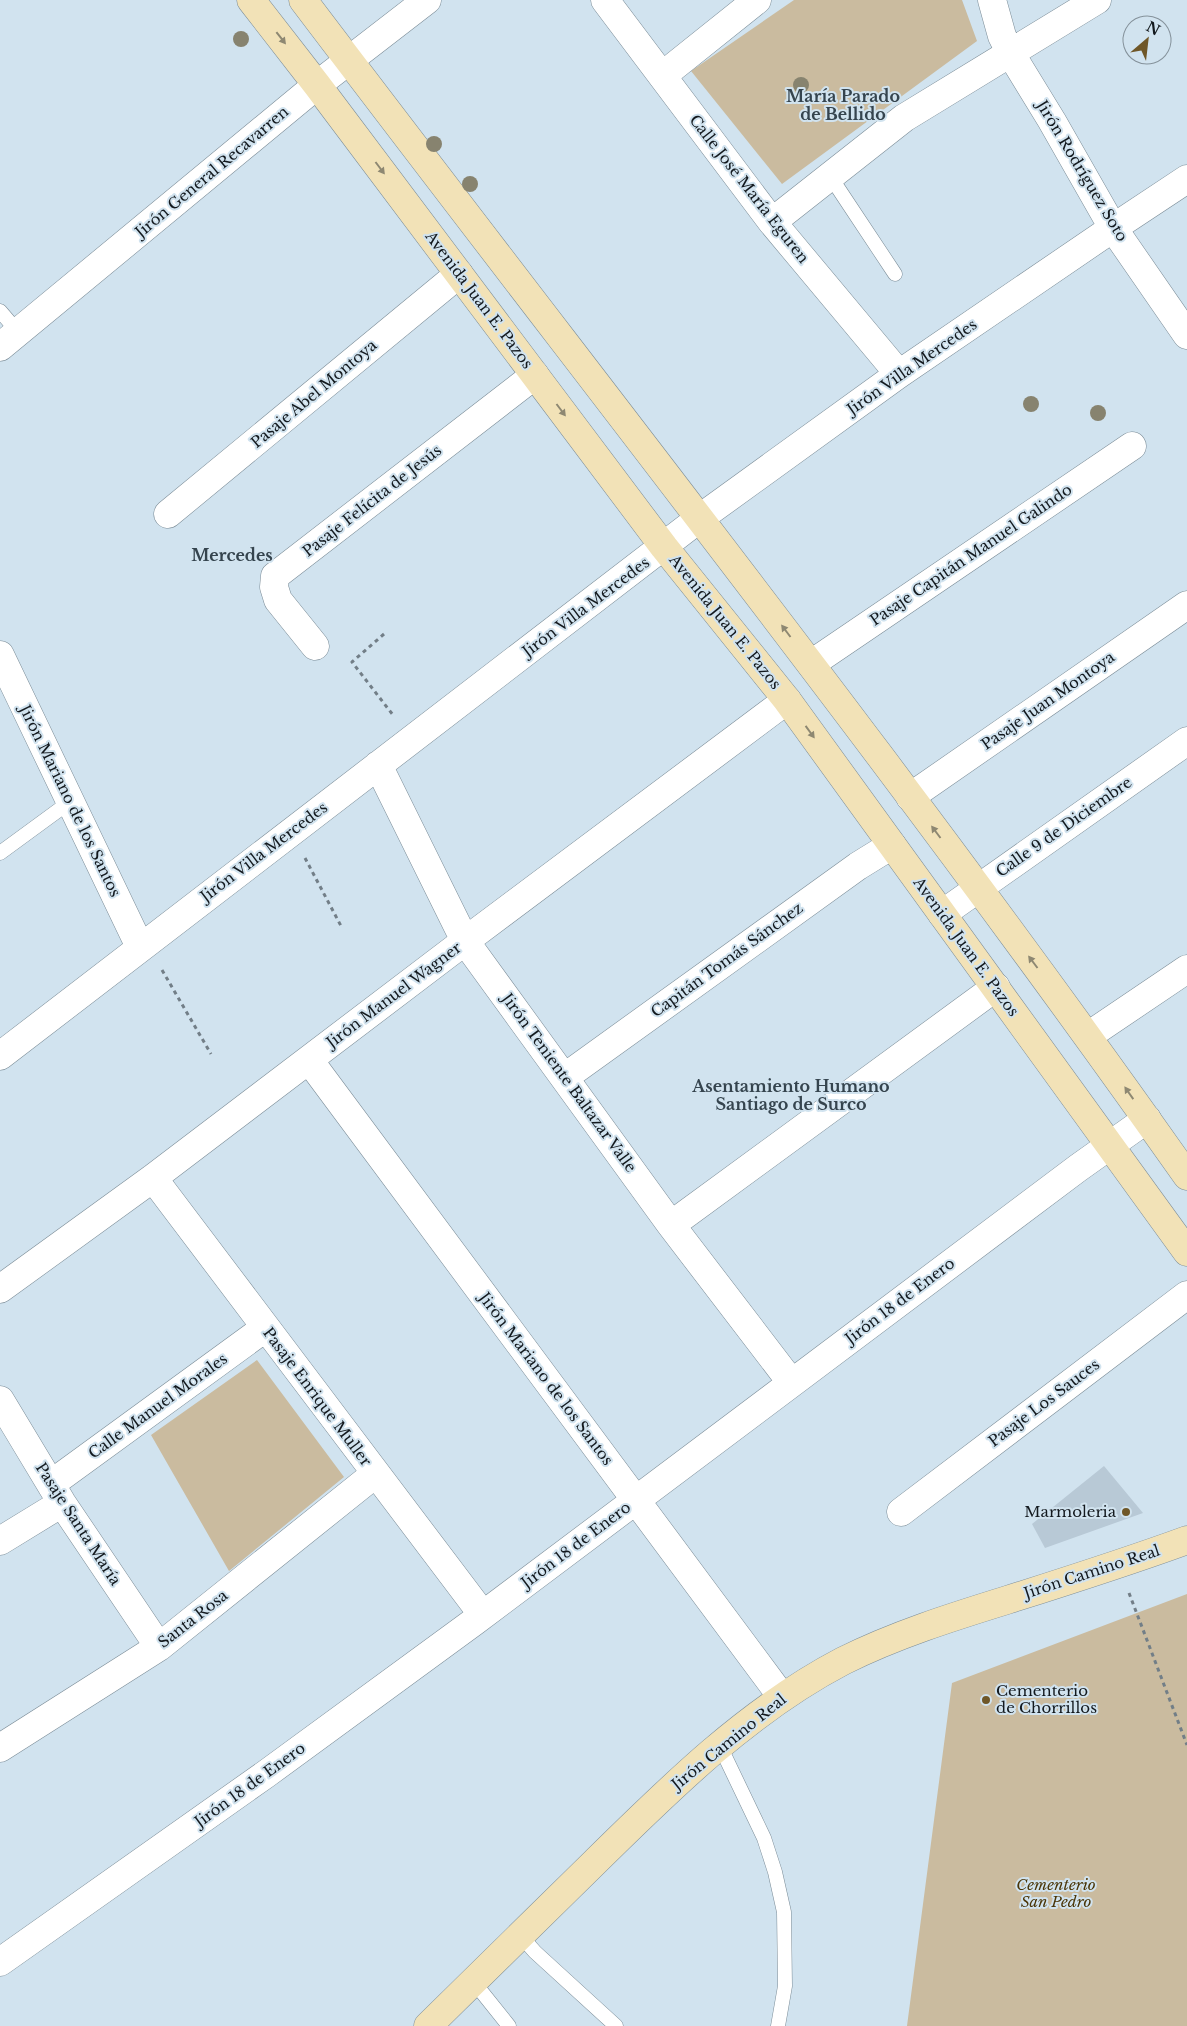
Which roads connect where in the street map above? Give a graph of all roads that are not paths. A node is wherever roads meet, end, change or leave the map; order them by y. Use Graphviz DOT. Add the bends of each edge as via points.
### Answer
graph roads {
  1 [pos="251,0"];
  2 [pos="303,0"];
  3 [pos="427,0"];
  4 [pos="605,0"];
  5 [pos="757,0"];
  6 [pos="992,0"];
  7 [pos="1097,0"];
  8 [pos="1011,54"];
  9 [pos="348,60"];
  10 [pos="662,76"];
  11 [pos="317,84"];
  12 [pos="830,176"];
  13 [pos="1187,179"];
  14 [pos="772,222"];
  15 [pos="1113,228"];
  16 [pos="459,274"];
  17 [pos="895,274"];
  18 [pos="0,311"];
  19 [pos="1187,335"];
  20 [pos="9,339"];
  21 [pos="899,374"];
  22 [pos="536,375"];
  23 [pos="1132,446"];
  24 [pos="168,514"];
  25 [pos="700,518"];
  26 [pos="664,546"];
  27 [pos="1187,605"];
  28 [pos="315,646"];
  29 [pos="0,655"];
  30 [pos="810,664"];
  31 [pos="788,700"];
  32 [pos="1187,741"];
  33 [pos="378,765"];
  34 [pos="910,798"];
  35 [pos="70,801"];
  36 [pos="892,845"];
  37 [pos="0,853"];
  38 [pos="978,888"];
  39 [pos="942,914"];
  40 [pos="465,941"];
  41 [pos="143,944"];
  42 [pos="1187,969"];
  43 [pos="996,988"];
  44 [pos="1088,1036"];
  45 [pos="0,1056"];
  46 [pos="309,1060"];
  47 [pos="565,1078"];
  48 [pos="1147,1119"];
  49 [pos="1110,1146"];
  50 [pos="1187,1176"];
  51 [pos="152,1178"];
  52 [pos="672,1225"];
  53 [pos="1187,1252"];
  54 [pos="0,1289"];
  55 [pos="1187,1295"];
  56 [pos="265,1328"];
  57 [pos="791,1382"];
  58 [pos="0,1400"];
  59 [pos="375,1474"];
  60 [pos="56,1493"];
  61 [pos="636,1500"];
  62 [pos="901,1512"];
  63 [pos="1187,1540"];
  64 [pos="0,1541"];
  65 [pos="483,1615"];
  66 [pos="158,1646"];
  67 [pos="782,1697"];
  68 [pos="720,1746"];
  69 [pos="0,1748"];
  70 [pos="520,1935"];
  71 [pos="0,1962"];
  72 [pos="473,1981"];
  73 [pos="428,2026"];
  74 [pos="509,2026"];
  75 [pos="616,2026"];
  76 [pos="778,2026"];
  1 -- 11 [label="street, Avenida Juan E. Pazos, one-way"];
  2 -- 9 [label="street"];
  3 -- 9 [label="street, Jirón General Recavarren"];
  4 -- 10 [label="street, Calle José María Eguren"];
  5 -- 10 [label="street"];
  6 -- 8 [label="street, Jirón Rodríguez Soto" via="1002,36"];
  7 -- 8 [label="street"];
  8 -- 12 [label="street" via="904,118"];
  8 -- 15 [label="street, Jirón Rodríguez Soto"];
  9 -- 11 [label="street, Jirón General Recavarren"];
  9 -- 25 [label="street"];
  10 -- 14 [label="street, Calle José María Eguren"];
  11 -- 16 [label="street, Avenida Juan E. Pazos, one-way"];
  11 -- 20 [label="street, Jirón General Recavarren"];
  12 -- 14 [label="street"];
  12 -- 17 [label="lane"];
  13 -- 15 [label="street, Jirón Villa Mercedes"];
  14 -- 21 [label="street, Calle José María Eguren"];
  15 -- 19 [label="street, Jirón Rodríguez Soto"];
  15 -- 21 [label="street, Jirón Villa Mercedes"];
  16 -- 22 [label="street, Avenida Juan E. Pazos"];
  16 -- 24 [label="street, Pasaje Abel Montoya"];
  18 -- 20 [label="lane"];
  21 -- 25 [label="street, Jirón Villa Mercedes"];
  22 -- 26 [label="street, Avenida Juan E. Pazos, one-way"];
  22 -- 28 [label="street, Pasaje Felícita de Jesús" via="276,576 274,587 278,600"];
  23 -- 30 [label="street, Pasaje Capitán Manuel Galindo"];
  25 -- 26 [label="street, Jirón Villa Mercedes"];
  30 -- 25 [label="street, one-way"];
  26 -- 31 [label="street, Avenida Juan E. Pazos"];
  26 -- 33 [label="street, Jirón Villa Mercedes"];
  27 -- 34 [label="street, Pasaje Juan Montoya"];
  29 -- 35 [label="street, Jirón Mariano de los Santos"];
  30 -- 34 [label="street"];
  31 -- 36 [label="street, Avenida Juan E. Pazos, one-way"];
  31 -- 40 [label="street, Jirón Manuel Wagner"];
  32 -- 38 [label="street, Calle 9 de Diciembre"];
  33 -- 40 [label="street, Jirón Teniente Baltazar Valle"];
  33 -- 41 [label="street, Jirón Villa Mercedes"];
  38 -- 34 [label="street, one-way"];
  35 -- 37 [label="lane"];
  35 -- 41 [label="street, Jirón Mariano de los Santos"];
  36 -- 39 [label="street, Avenida Juan E. Pazos"];
  36 -- 47 [label="street, Capitán Tomás Sánchez" via="858,866"];
  38 -- 39 [label="street, Calle 9 de Diciembre"];
  44 -- 38 [label="street, one-way"];
  39 -- 43 [label="street, Avenida Juan E. Pazos"];
  40 -- 46 [label="street, Jirón Manuel Wagner"];
  40 -- 47 [label="street, Jirón Teniente Baltazar Valle"];
  41 -- 45 [label="street, Jirón Villa Mercedes"];
  42 -- 44 [label="street"];
  43 -- 49 [label="street, Avenida Juan E. Pazos"];
  43 -- 52 [label="street"];
  48 -- 44 [label="street, one-way"];
  46 -- 51 [label="street, Jirón Manuel Wagner"];
  46 -- 61 [label="street, Jirón Mariano de los Santos"];
  47 -- 52 [label="street, Jirón Teniente Baltazar Valle"];
  48 -- 49 [label="street, Jirón 18 de Enero"];
  48 -- 50 [label="street"];
  49 -- 53 [label="street, Avenida Juan E. Pazos"];
  49 -- 57 [label="street, Jirón 18 de Enero"];
  51 -- 54 [label="street, Jirón Manuel Wagner"];
  51 -- 56 [label="street, Pasaje Enrique Muller"];
  52 -- 57 [label="street, Jirón Teniente Baltazar Valle"];
  55 -- 62 [label="street, Pasaje Los Sauces"];
  56 -- 59 [label="street, Pasaje Enrique Muller"];
  56 -- 60 [label="street, Calle Manuel Morales"];
  57 -- 61 [label="street, Jirón 18 de Enero"];
  58 -- 60 [label="street, Pasaje Santa María"];
  59 -- 65 [label="street, Pasaje Enrique Muller"];
  59 -- 66 [label="street, Santa Rosa"];
  60 -- 64 [label="street, Calle Manuel Morales"];
  60 -- 66 [label="street, Pasaje Santa María"];
  61 -- 65 [label="street, Jirón 18 de Enero"];
  61 -- 67 [label="street, Jirón Mariano de los Santos"];
  63 -- 67 [label="street, Jirón Camino Real" via="889,1641 843,1661"];
  65 -- 71 [label="street, Jirón 18 de Enero" via="266,1774"];
  66 -- 69 [label="street, Santa Rosa"];
  67 -- 68 [label="street, Jirón Camino Real"];
  68 -- 70 [label="street, Jirón Camino Real" via="655,1803"];
  68 -- 76 [label="lane" via="764,1838 784,1912 785,1986"];
  70 -- 72 [label="street, Jirón Camino Real"];
  70 -- 75 [label="lane"];
  72 -- 73 [label="street, Jirón Camino Real"];
  72 -- 74 [label="lane"];
}
